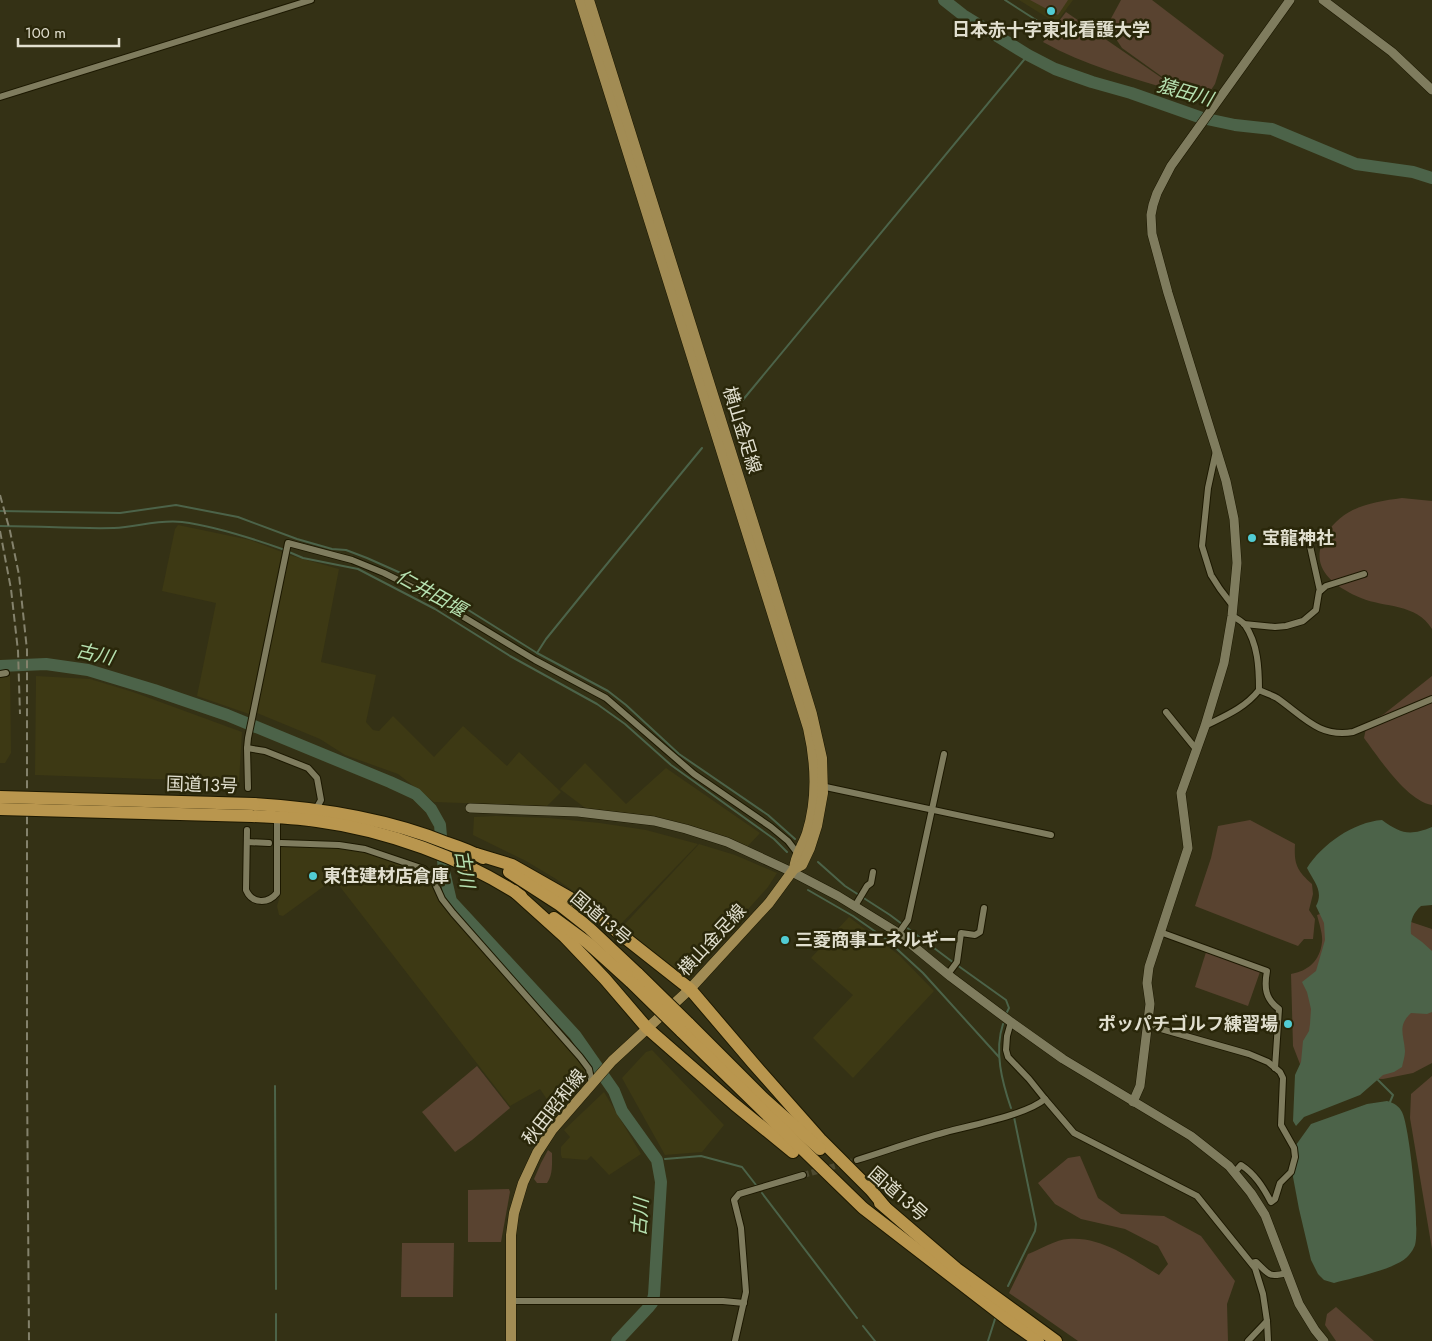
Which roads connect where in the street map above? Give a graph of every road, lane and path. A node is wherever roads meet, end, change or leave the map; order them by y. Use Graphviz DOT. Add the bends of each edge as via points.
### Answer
graph roads {
  1 [pos="311,0"];
  2 [pos="580,0"];
  3 [pos="590,0"];
  4 [pos="1290,0"];
  5 [pos="1323,0"];
  6 [pos="1432,90"];
  7 [pos="0,98"];
  8 [pos="1216,448"];
  9 [pos="1310,546"];
  10 [pos="1364,574"];
  11 [pos="1320,592"];
  12 [pos="1233,606"];
  13 [pos="1232,616"];
  14 [pos="1244,624"];
  15 [pos="1259,690"];
  16 [pos="1432,699"];
  17 [pos="1166,712"];
  18 [pos="1205,726"];
  19 [pos="247,748"];
  20 [pos="1196,749"];
  21 [pos="944,754"];
  22 [pos="819,786"];
  23 [pos="248,788"];
  24 [pos="0,797"];
  25 [pos="470,808"];
  26 [pos="316,809"];
  27 [pos="0,810"];
  28 [pos="253,810"];
  29 [pos="933,810"];
  30 [pos="278,818"];
  31 [pos="247,830"];
  32 [pos="1051,836"];
  33 [pos="247,842"];
  34 [pos="269,843"];
  35 [pos="281,843"];
  36 [pos="476,854"];
  37 [pos="798,854"];
  38 [pos="793,871"];
  39 [pos="873,872"];
  40 [pos="514,891"];
  41 [pos="859,900"];
  42 [pos="984,908"];
  43 [pos="902,929"];
  44 [pos="1160,932"];
  45 [pos="950,971"];
  46 [pos="635,978"];
  47 [pos="690,988"];
  48 [pos="1011,1022"];
  49 [pos="1147,1025"];
  50 [pos="685,1027"];
  51 [pos="647,1028"];
  52 [pos="1275,1068"];
  53 [pos="592,1084"];
  54 [pos="1045,1099"];
  55 [pos="1133,1102"];
  56 [pos="857,1160"];
  57 [pos="1234,1173"];
  58 [pos="803,1176"];
  59 [pos="863,1208"];
  60 [pos="885,1208"];
  61 [pos="1252,1263"];
  62 [pos="1287,1273"];
  63 [pos="511,1301"];
  64 [pos="744,1303"];
  65 [pos="1267,1320"];
  66 [pos="511,1341"];
  67 [pos="735,1341"];
  68 [pos="1038,1341"];
  69 [pos="1056,1341"];
  70 [pos="1248,1341"];
  71 [pos="1268,1341"];
  72 [pos="1324,1341"];
  1 -- 7 [label="street"];
  2 -- 22 [label="main road, 横山金足線" via="808,728"];
  3 -- 22 [label="main road, 横山金足線" via="807,696 823,765"];
  4 -- 8 [label="street" via="1171,166 1157,193 1151,215 1152,234 1163,275"];
  5 -- 6 [label="street" via="1392,52"];
  8 -- 12 [label="street" via="1226,481 1236,540"];
  8 -- 12 [label="street" via="1202,546 1211,575"];
  9 -- 11 [label="street"];
  10 -- 11 [label="street" via="1326,586"];
  11 -- 14 [label="street" via="1316,610 1303,621 1275,627"];
  12 -- 13 [label="street"];
  13 -- 14 [label="street"];
  13 -- 18 [label="street" via="1224,664"];
  14 -- 15 [label="street" via="1258,660"];
  15 -- 16 [label="street" via="1276,697 1310,725 1344,734"];
  15 -- 18 [label="street" via="1232,713"];
  17 -- 20 [label="street"];
  18 -- 20 [label="street"];
  19 -- 23 [label="street"];
  19 -- 26 [label="street" via="265,751 308,768 317,778 321,800"];
  19 -- 37 [label="street" via="288,543 352,560 384,573 606,698 694,774 771,827"];
  20 -- 44 [label="street" via="1181,793 1188,848"];
  21 -- 29 [label="street"];
  22 -- 29 [label="street"];
  22 -- 37 [label="main road, 横山金足線" via="808,831"];
  22 -- 38 [label="main road, 横山金足線" via="820,813 814,838 802,865"];
  24 -- 28 [label="highway, 国道13号, bridge"];
  25 -- 38 [label="street" via="578,812 654,821 727,842"];
  26 -- 28 [label="highway, 国道13号"];
  26 -- 36 [label="highway, 国道13号" via="409,829"];
  27 -- 28 [label="highway, 国道13号, bridge"];
  28 -- 30 [label="highway, 国道13号"];
  29 -- 32 [label="street"];
  29 -- 43 [label="street"];
  30 -- 33 [label="street" via="277,893 270,900 254,900 246,890"];
  30 -- 40 [label="highway, 国道13号" via="318,821 376,833 453,859"];
  31 -- 33 [label="street"];
  33 -- 34 [label="street"];
  35 -- 53 [label="street" via="365,849 424,869 453,913 580,1057 589,1069"];
  36 -- 46 [label="highway, 国道13号" via="560,905 588,928"];
  36 -- 47 [label="highway" via="512,864 586,907"];
  37 -- 38 [label="main road, 横山金足線"];
  38 -- 41 [label="street"];
  38 -- 47 [label="main road, 横山金足線" via="769,903"];
  39 -- 41 [label="street" via="871,883"];
  40 -- 46 [label="highway, 国道13号"];
  40 -- 51 [label="highway" via="565,937"];
  41 -- 43 [label="street"];
  42 -- 45 [label="street" via="980,932 975,935 961,933 957,962"];
  43 -- 45 [label="street"];
  44 -- 49 [label="street" via="1149,967"];
  44 -- 52 [label="street" via="1267,971 1265,990 1279,1009"];
  45 -- 48 [label="street"];
  46 -- 50 [label="highway, 国道13号, bridge"];
  47 -- 51 [label="main road, 横山金足線"];
  47 -- 60 [label="highway" via="752,1063"];
  48 -- 54 [label="street" via="1007,1036 1008,1057"];
  48 -- 55 [label="street"];
  49 -- 52 [label="street" via="1249,1054"];
  49 -- 55 [label="street" via="1140,1086"];
  50 -- 59 [label="highway, 国道13号"];
  50 -- 60 [label="highway, 国道13号"];
  51 -- 53 [label="main road, 秋田昭和線"];
  51 -- 59 [label="highway" via="734,1104"];
  52 -- 57 [label="street" via="1283,1078 1281,1125 1294,1148 1294,1166 1270,1202 1248,1169 1241,1165"];
  53 -- 63 [label="main road, 秋田昭和線" via="552,1130 523,1183 511,1235"];
  54 -- 56 [label="street" via="1011,1114"];
  54 -- 61 [label="street" via="1074,1133 1197,1196"];
  55 -- 57 [label="street" via="1209,1149"];
  57 -- 62 [label="street" via="1264,1215"];
  58 -- 64 [label="street" via="739,1194 734,1200 741,1228"];
  59 -- 68 [label="highway, 国道13号"];
  60 -- 69 [label="highway, 国道13号" via="957,1269"];
  61 -- 62 [label="street" via="1256,1262 1270,1275"];
  61 -- 65 [label="street" via="1258,1275"];
  62 -- 72 [label="street" via="1299,1304"];
  63 -- 64 [label="street"];
  63 -- 66 [label="main road, 秋田昭和線"];
  64 -- 67 [label="street"];
  65 -- 70 [label="street"];
  65 -- 71 [label="street"];
}
